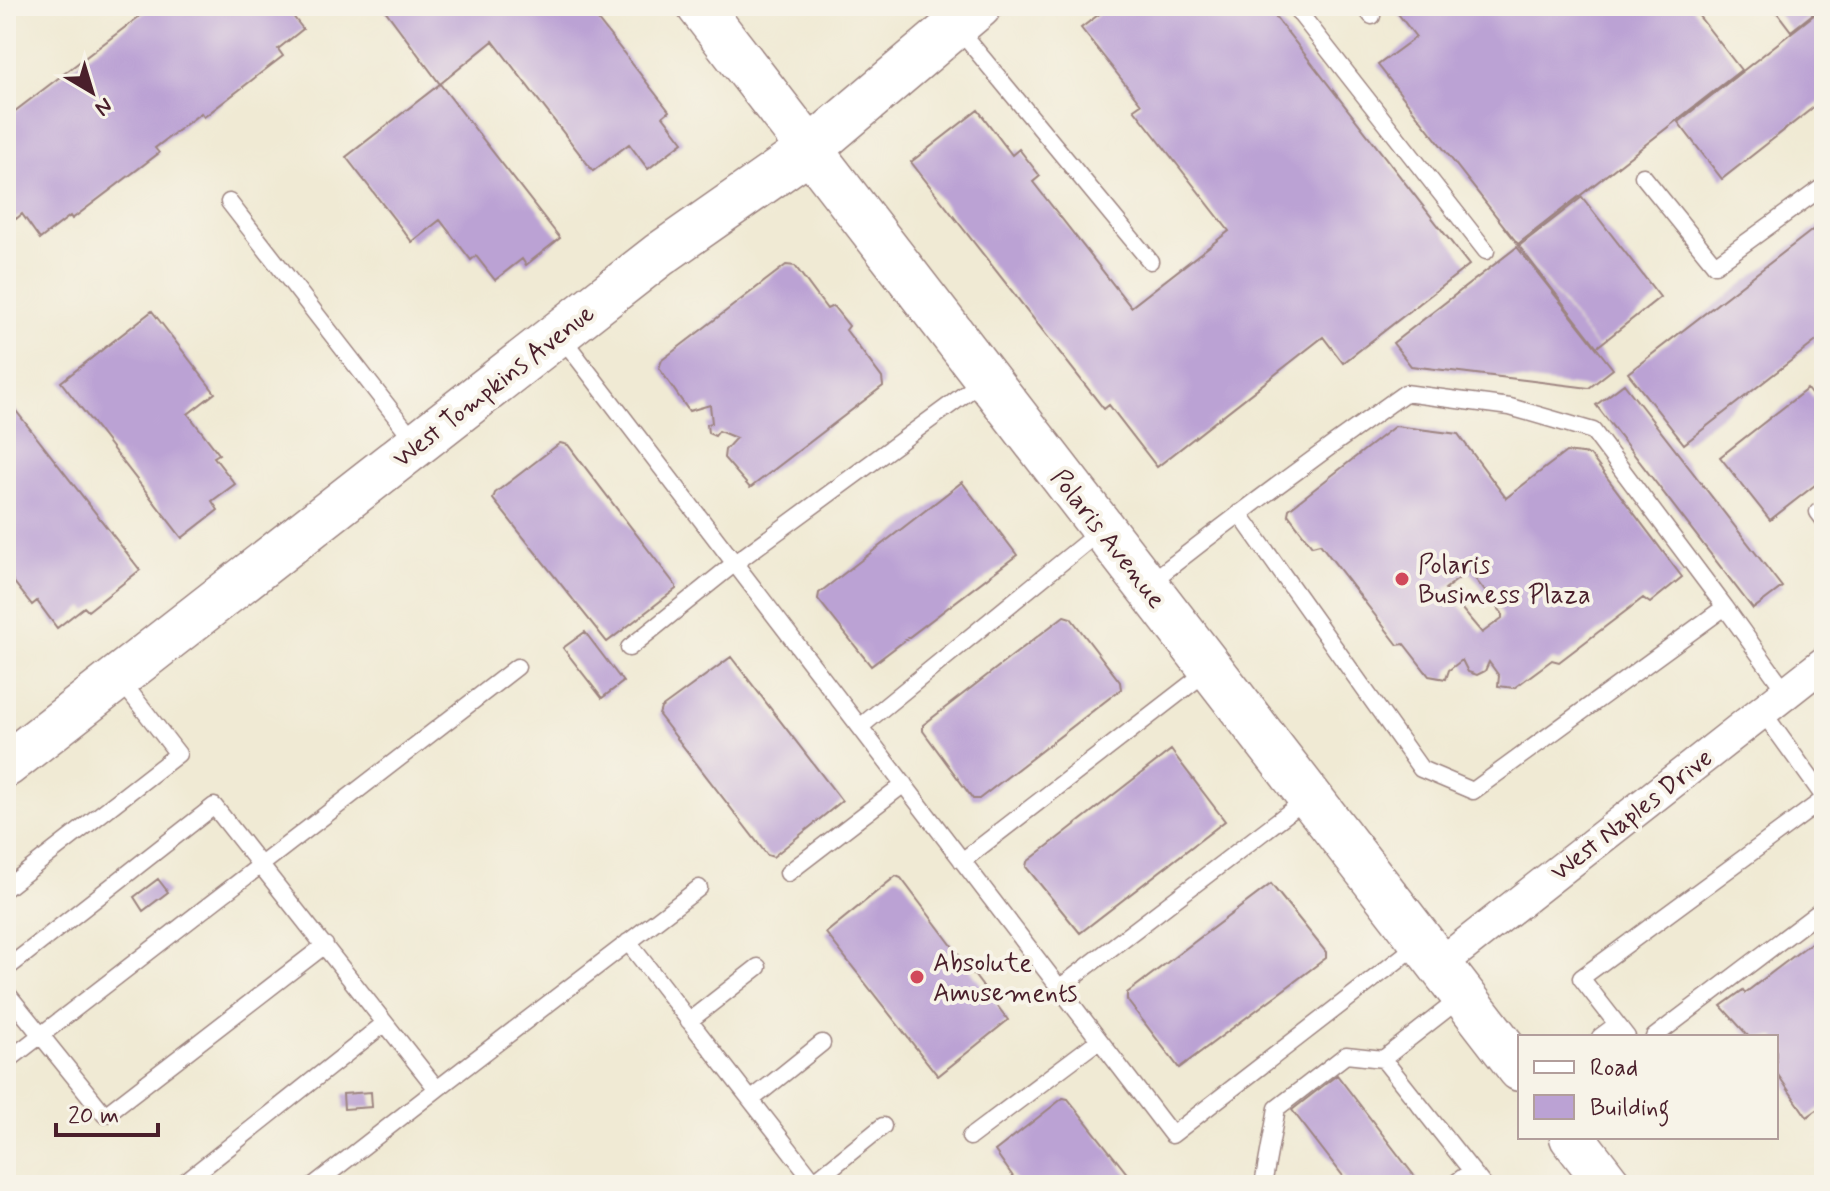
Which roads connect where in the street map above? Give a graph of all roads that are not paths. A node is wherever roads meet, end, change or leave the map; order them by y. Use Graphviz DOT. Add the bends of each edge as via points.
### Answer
graph roads {
  1 [pos="699,6"];
  2 [pos="1294,6"];
  3 [pos="967,16"];
  4 [pos="809,150"];
  5 [pos="1643,176"];
  6 [pos="1824,186"];
  7 [pos="229,202"];
  8 [pos="1486,251"];
  9 [pos="1150,261"];
  10 [pos="559,334"];
  11 [pos="986,379"];
  12 [pos="417,445"];
  13 [pos="1239,513"];
  14 [pos="1102,529"];
  15 [pos="735,563"];
  16 [pos="1146,586"];
  17 [pos="1725,607"];
  18 [pos="629,648"];
  19 [pos="1824,663"];
  20 [pos="517,667"];
  21 [pos="1210,669"];
  22 [pos="118,677"];
  23 [pos="1774,702"];
  24 [pos="860,727"];
  25 [pos="6,765"];
  26 [pos="904,784"];
  27 [pos="1309,797"];
  28 [pos="1824,798"];
  29 [pos="962,861"];
  30 [pos="261,865"];
  31 [pos="788,873"];
  32 [pos="6,888"];
  33 [pos="699,888"];
  34 [pos="1824,908"];
  35 [pos="628,942"];
  36 [pos="325,945"];
  37 [pos="758,967"];
  38 [pos="1441,967"];
  39 [pos="6,969"];
  40 [pos="1059,988"];
  41 [pos="6,992"];
  42 [pos="689,1021"];
  43 [pos="385,1023"];
  44 [pos="1622,1031"];
  45 [pos="41,1035"];
  46 [pos="1657,1035"];
  47 [pos="1099,1040"];
  48 [pos="822,1043"];
  49 [pos="1383,1059"];
  50 [pos="6,1062"];
  51 [pos="1518,1066"];
  52 [pos="437,1089"];
  53 [pos="751,1100"];
  54 [pos="883,1126"];
  55 [pos="970,1137"];
  56 [pos="1574,1139"];
  57 [pos="1471,1171"];
  58 [pos="816,1183"];
  59 [pos="181,1185"];
  60 [pos="314,1185"];
  61 [pos="1263,1185"];
  62 [pos="1453,1185"];
  63 [pos="1483,1185"];
  64 [pos="1609,1185"];
  1 -- 4 [label="street, Polaris Avenue"];
  2 -- 8 [label="lane"];
  3 -- 4 [label="street, West Tompkins Avenue"];
  3 -- 9 [label="lane"];
  4 -- 10 [label="street, West Tompkins Avenue" via="659,255"];
  4 -- 11 [label="street, Polaris Avenue"];
  5 -- 6 [label="lane" via="1715,265"];
  7 -- 12 [label="lane"];
  10 -- 12 [label="street, West Tompkins Avenue"];
  10 -- 15 [label="lane"];
  11 -- 14 [label="street, Polaris Avenue"];
  11 -- 15 [label="lane"];
  12 -- 22 [label="street, West Tompkins Avenue"];
  13 -- 16 [label="lane"];
  13 -- 17 [label="lane" via="1405,393 1510,407 1593,431"];
  13 -- 17 [label="lane" via="1421,769 1473,791"];
  14 -- 16 [label="street, Polaris Avenue"];
  14 -- 24 [label="lane"];
  15 -- 18 [label="lane"];
  15 -- 24 [label="lane"];
  16 -- 21 [label="street, Polaris Avenue"];
  17 -- 23 [label="lane"];
  19 -- 23 [label="street, West Naples Drive"];
  20 -- 30 [label="lane"];
  21 -- 27 [label="street, Polaris Avenue"];
  21 -- 29 [label="lane"];
  22 -- 25 [label="street, West Tompkins Avenue"];
  22 -- 32 [label="lane" via="178,754"];
  23 -- 28 [label="lane"];
  23 -- 38 [label="street, West Naples Drive"];
  24 -- 26 [label="lane"];
  26 -- 29 [label="lane"];
  26 -- 31 [label="lane"];
  27 -- 38 [label="street, Polaris Avenue"];
  27 -- 40 [label="lane"];
  28 -- 44 [label="lane" via="1581,978"];
  29 -- 40 [label="lane"];
  30 -- 36 [label="lane"];
  30 -- 39 [label="lane" via="214,806"];
  30 -- 45 [label="lane"];
  33 -- 35 [label="lane"];
  34 -- 46 [label="lane"];
  35 -- 42 [label="lane"];
  35 -- 52 [label="lane"];
  36 -- 43 [label="lane"];
  36 -- 45 [label="lane" via="105,1115"];
  37 -- 42 [label="lane"];
  38 -- 47 [label="lane" via="1172,1135"];
  38 -- 49 [label="lane"];
  38 -- 51 [label="street, Polaris Avenue"];
  40 -- 47 [label="lane"];
  41 -- 45 [label="lane"];
  42 -- 53 [label="lane"];
  43 -- 52 [label="lane"];
  43 -- 59 [label="lane"];
  45 -- 50 [label="lane"];
  47 -- 55 [label="lane"];
  48 -- 53 [label="lane"];
  49 -- 57 [label="lane"];
  49 -- 61 [label="lane" via="1346,1055 1277,1108"];
  52 -- 60 [label="lane"];
  53 -- 58 [label="lane"];
  54 -- 58 [label="lane"];
  56 -- 64 [label="street"];
  57 -- 62 [label="lane"];
  57 -- 63 [label="lane"];
}
